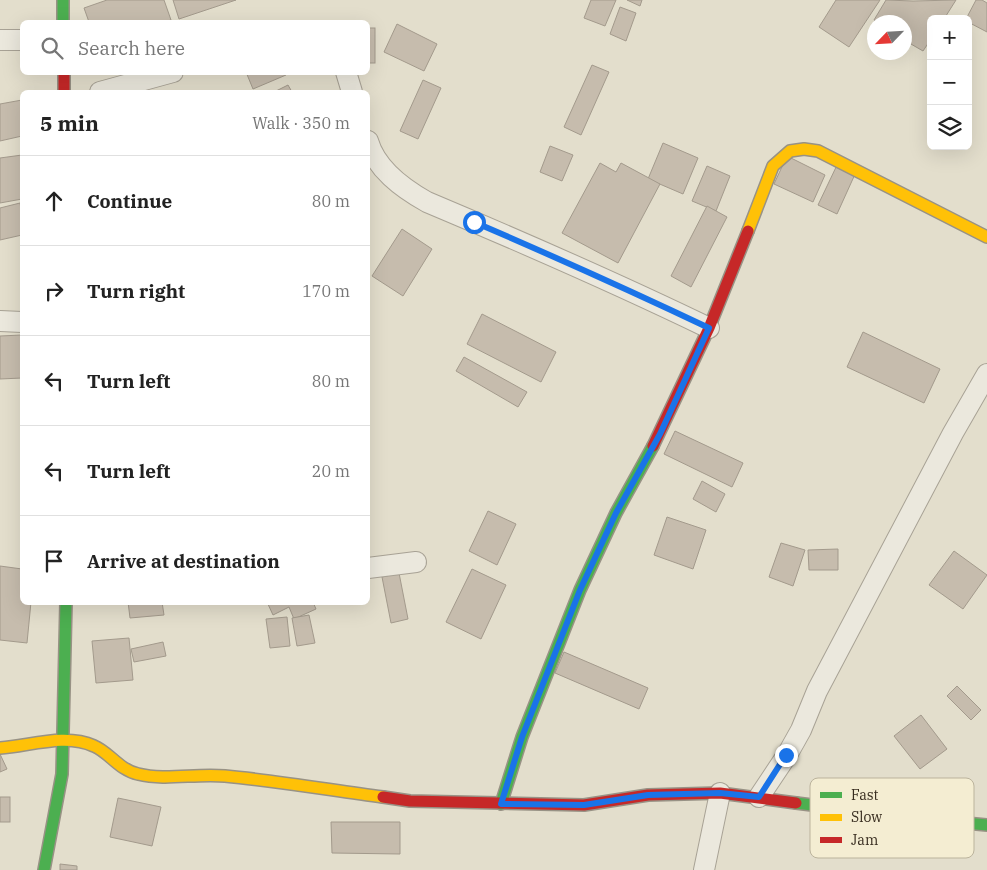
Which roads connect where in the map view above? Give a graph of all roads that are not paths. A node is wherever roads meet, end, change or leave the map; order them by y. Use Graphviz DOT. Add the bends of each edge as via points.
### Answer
graph roads {
  1 [pos="63,0"];
  2 [pos="63,20"];
  3 [pos="0,40"];
  4 [pos="20,40"];
  5 [pos="64,75"];
  6 [pos="162,75"];
  7 [pos="347,75"];
  8 [pos="64,90"];
  9 [pos="107,90"];
  10 [pos="351,90"];
  11 [pos="370,147"];
  12 [pos="987,237"];
  13 [pos="0,321"];
  14 [pos="20,322"];
  15 [pos="709,328"];
  16 [pos="987,374"];
  17 [pos="416,562"];
  18 [pos="370,568"];
  19 [pos="66,605"];
  20 [pos="63,740"];
  21 [pos="0,748"];
  22 [pos="720,793"];
  23 [pos="759,797"];
  24 [pos="501,804"];
  25 [pos="810,804"];
  26 [pos="974,824"];
  27 [pos="987,825"];
  28 [pos="44,870"];
  29 [pos="704,870"];
  1 -- 2 [label="street"];
  3 -- 4 [label="street"];
  5 -- 8 [label="street"];
  6 -- 9 [label="street"];
  7 -- 10 [label="street"];
  11 -- 15 [label="street" via="388,174 427,202 572,264"];
  12 -- 15 [label="street" via="818,151 790,151 773,166"];
  13 -- 14 [label="street"];
  15 -- 24 [label="street" via="660,434 616,513 580,590 522,737"];
  16 -- 23 [label="street" via="844,638 801,730"];
  17 -- 18 [label="street"];
  19 -- 20 [label="street"];
  20 -- 21 [label="street"];
  20 -- 24 [label="street" via="95,746 115,763 136,774 223,776 410,801"];
  20 -- 28 [label="street" via="62,774"];
  22 -- 23 [label="street"];
  22 -- 24 [label="street" via="648,795 584,805"];
  22 -- 29 [label="street"];
  23 -- 25 [label="street"];
  26 -- 27 [label="street"];
}
